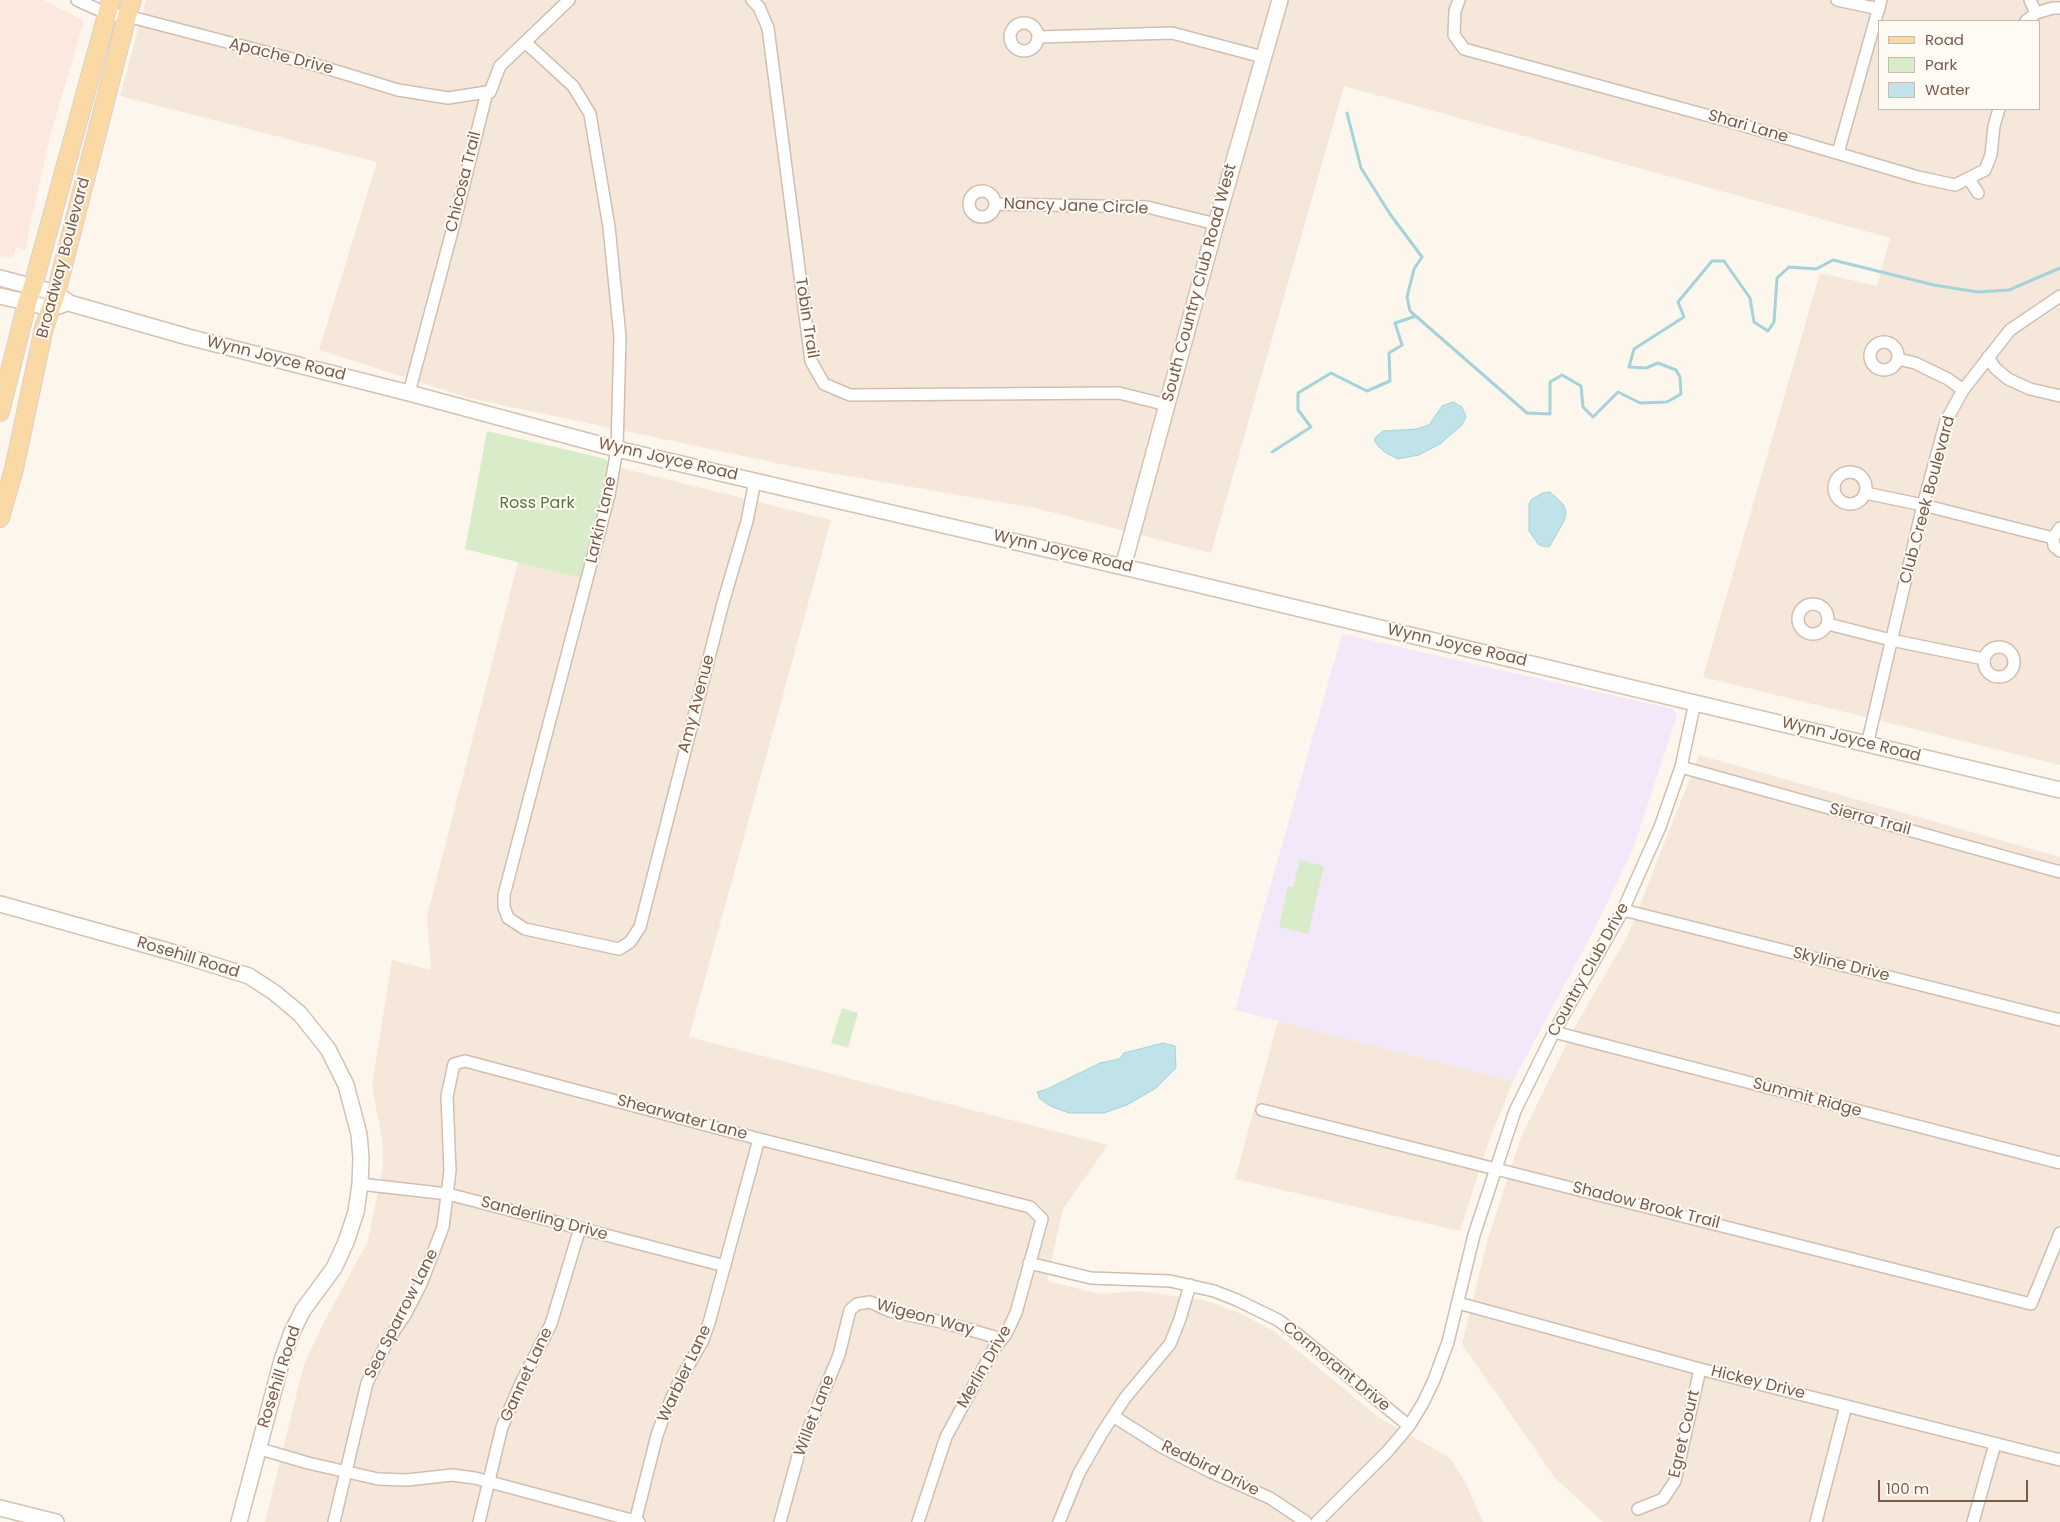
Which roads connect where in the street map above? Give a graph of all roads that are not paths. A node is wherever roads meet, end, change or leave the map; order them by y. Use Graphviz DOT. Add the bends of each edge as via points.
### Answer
graph roads {
  1 [pos="77,0"];
  2 [pos="569,0"];
  3 [pos="752,0"];
  4 [pos="1280,0"];
  5 [pos="1459,0"];
  6 [pos="1836,0"];
  7 [pos="2030,0"];
  8 [pos="1880,4"];
  9 [pos="109,7"];
  10 [pos="130,8"];
  11 [pos="2060,8"];
  12 [pos="2036,12"];
  13 [pos="2027,20"];
  14 [pos="1039,37"];
  15 [pos="526,43"];
  16 [pos="1263,57"];
  17 [pos="487,92"];
  18 [pos="1999,110"];
  19 [pos="1838,153"];
  20 [pos="66,166"];
  21 [pos="87,171"];
  22 [pos="1969,179"];
  23 [pos="1978,193"];
  24 [pos="995,204"];
  25 [pos="1216,224"];
  26 [pos="0,278"];
  27 [pos="33,286"];
  28 [pos="0,296"];
  29 [pos="2060,296"];
  30 [pos="59,301"];
  31 [pos="27,302"];
  32 [pos="1988,356"];
  33 [pos="1898,359"];
  34 [pos="1963,390"];
  35 [pos="409,393"];
  36 [pos="2060,396"];
  37 [pos="1167,405"];
  38 [pos="0,412"];
  39 [pos="617,449"];
  40 [pos="5,480"];
  41 [pos="755,481"];
  42 [pos="1866,493"];
  43 [pos="1923,504"];
  44 [pos="0,518"];
  45 [pos="2060,528"];
  46 [pos="2053,538"];
  47 [pos="2060,551"];
  48 [pos="1124,567"];
  49 [pos="1828,624"];
  50 [pos="1891,640"];
  51 [pos="1984,659"];
  52 [pos="1695,702"];
  53 [pos="1867,745"];
  54 [pos="1681,767"];
  55 [pos="2060,790"];
  56 [pos="2060,872"];
  57 [pos="0,904"];
  58 [pos="1623,910"];
  59 [pos="640,926"];
  60 [pos="2060,1020"];
  61 [pos="1554,1032"];
  62 [pos="1262,1110"];
  63 [pos="759,1139"];
  64 [pos="2060,1163"];
  65 [pos="1495,1168"];
  66 [pos="360,1184"];
  67 [pos="448,1194"];
  68 [pos="1036,1213"];
  69 [pos="580,1228"];
  70 [pos="2060,1233"];
  71 [pos="1028,1263"];
  72 [pos="725,1266"];
  73 [pos="1190,1286"];
  74 [pos="1458,1303"];
  75 [pos="850,1310"];
  76 [pos="1002,1339"];
  77 [pos="1700,1368"];
  78 [pos="1846,1406"];
  79 [pos="1113,1416"];
  80 [pos="1409,1426"];
  81 [pos="1995,1444"];
  82 [pos="258,1448"];
  83 [pos="2060,1460"];
  84 [pos="346,1472"];
  85 [pos="487,1482"];
  86 [pos="0,1508"];
  87 [pos="1638,1509"];
  88 [pos="56,1522"];
  89 [pos="239,1522"];
  90 [pos="334,1522"];
  91 [pos="479,1522"];
  92 [pos="637,1522"];
  93 [pos="780,1522"];
  94 [pos="918,1522"];
  95 [pos="1059,1522"];
  96 [pos="1306,1522"];
  97 [pos="1317,1522"];
  98 [pos="1816,1522"];
  99 [pos="1973,1522"];
  1 -- 9 [label="street, Apache Drive"];
  2 -- 15 [label="street, Chicosa Trail"];
  3 -- 37 [label="street, Tobin Trail" via="759,7 768,28 811,361 824,384 850,395 1119,393"];
  4 -- 16 [label="street, South Country Club Road West"];
  5 -- 19 [label="street, Shari Lane" via="1454,34 1464,49"];
  6 -- 8 [label="street"];
  7 -- 12 [label="street"];
  8 -- 19 [label="street"];
  9 -- 10 [label="street, Apache Drive"];
  9 -- 20 [label="main road, Broadway Boulevard"];
  10 -- 17 [label="street, Apache Drive" via="398,90 448,98"];
  10 -- 21 [label="main road, Broadway Boulevard"];
  11 -- 12 [label="street"];
  12 -- 13 [label="street"];
  14 -- 16 [label="street" via="1172,33"];
  15 -- 17 [label="street, Chicosa Trail" via="500,66 490,92"];
  15 -- 39 [label="street, Larkin Lane" via="573,86 590,114 609,227 620,329"];
  16 -- 25 [label="street, South Country Club Road West"];
  17 -- 35 [label="street, Chicosa Trail"];
  18 -- 22 [label="street, Shari Lane" via="1991,155 1985,170"];
  19 -- 22 [label="street, Shari Lane" via="1955,185"];
  20 -- 21 [label="main road"];
  20 -- 27 [label="main road, Broadway Boulevard"];
  21 -- 30 [label="main road, Broadway Boulevard"];
  22 -- 23 [label="street"];
  24 -- 25 [label="street, Nancy Jane Circle" via="1147,207"];
  25 -- 37 [label="street, South Country Club Road West"];
  26 -- 27 [label="street, Wynn Joyce Road"];
  27 -- 30 [label="street, Wynn Joyce Road"];
  27 -- 31 [label="main road, Broadway Boulevard"];
  28 -- 31 [label="street, Wynn Joyce Road"];
  29 -- 32 [label="street, Club Creek Boulevard" via="2010,330"];
  30 -- 31 [label="street, Wynn Joyce Road"];
  30 -- 35 [label="street, Wynn Joyce Road"];
  30 -- 40 [label="main road, Broadway Boulevard" via="44,328 14,469"];
  31 -- 38 [label="main road, Broadway Boulevard"];
  32 -- 34 [label="street, Club Creek Boulevard"];
  32 -- 36 [label="street" via="1995,368 2008,379 2030,389"];
  33 -- 34 [label="street" via="1915,363"];
  34 -- 43 [label="street, Club Creek Boulevard" via="1946,421"];
  35 -- 39 [label="street, Wynn Joyce Road"];
  37 -- 48 [label="street, South Country Club Road West"];
  39 -- 41 [label="street, Wynn Joyce Road"];
  39 -- 59 [label="street, Larkin Lane" via="610,495 504,895 504,907 508,918 526,929 619,949 630,942"];
  40 -- 44 [label="main road, Broadway Boulevard"];
  41 -- 48 [label="street, Wynn Joyce Road"];
  41 -- 59 [label="street, Amy Avenue"];
  42 -- 43 [label="street"];
  43 -- 46 [label="street"];
  43 -- 50 [label="street, Club Creek Boulevard"];
  45 -- 46 [label="street"];
  46 -- 47 [label="street" via="2054,546"];
  48 -- 52 [label="street, Wynn Joyce Road"];
  49 -- 50 [label="street"];
  50 -- 51 [label="street"];
  50 -- 53 [label="street, Club Creek Boulevard"];
  52 -- 53 [label="street, Wynn Joyce Road"];
  52 -- 54 [label="street, Country Club Drive"];
  53 -- 55 [label="street, Wynn Joyce Road"];
  54 -- 56 [label="street, Sierra Trail"];
  54 -- 58 [label="street, Country Club Drive" via="1660,827"];
  57 -- 66 [label="street, Rosehill Road" via="238,972 275,992 315,1031 341,1072 359,1134"];
  58 -- 60 [label="street, Skyline Drive"];
  58 -- 61 [label="street, Country Club Drive"];
  61 -- 64 [label="street, Summit Ridge"];
  61 -- 65 [label="street, Country Club Drive" via="1515,1111"];
  62 -- 65 [label="street, Shadow Brook Trail"];
  63 -- 67 [label="street, Shearwater Lane" via="466,1061 454,1064 447,1096"];
  63 -- 68 [label="street, Shearwater Lane" via="1030,1207"];
  63 -- 72 [label="street, Warbler Lane"];
  65 -- 70 [label="street, Shadow Brook Trail" via="2030,1304"];
  65 -- 74 [label="street, Country Club Drive" via="1474,1235"];
  66 -- 67 [label="street, Sanderling Drive"];
  66 -- 82 [label="street, Rosehill Road" via="356,1212 346,1242 334,1268 292,1332"];
  67 -- 69 [label="street, Sanderling Drive"];
  67 -- 84 [label="street, Sea Sparrow Lane" via="443,1227 433,1257 367,1383"];
  68 -- 71 [label="street, Merlin Drive" via="1042,1219"];
  69 -- 72 [label="street, Sanderling Drive"];
  69 -- 85 [label="street, Gannet Lane" via="551,1324 520,1383"];
  71 -- 73 [label="street, Cormorant Drive" via="1091,1278 1159,1280"];
  71 -- 76 [label="street, Merlin Drive" via="1016,1313"];
  72 -- 92 [label="street, Warbler Lane" via="702,1342 662,1420"];
  73 -- 79 [label="street" via="1167,1348"];
  73 -- 80 [label="street, Cormorant Drive" via="1237,1300 1278,1320"];
  74 -- 77 [label="street, Hickey Drive"];
  74 -- 80 [label="street, Country Club Drive" via="1434,1380"];
  75 -- 76 [label="street, Wigeon Way" via="857,1304 870,1302 890,1311"];
  75 -- 93 [label="street, Willet Lane" via="839,1354 800,1449"];
  76 -- 94 [label="street, Merlin Drive" via="946,1437"];
  77 -- 78 [label="street, Hickey Drive"];
  77 -- 87 [label="street, Egret Court" via="1675,1481 1663,1499"];
  78 -- 81 [label="street, Hickey Drive"];
  78 -- 98 [label="street"];
  79 -- 95 [label="street" via="1079,1474"];
  79 -- 96 [label="street, Redbird Drive" via="1162,1447 1270,1498"];
  80 -- 97 [label="street, Country Club Drive"];
  81 -- 83 [label="street, Hickey Drive"];
  81 -- 99 [label="street"];
  82 -- 84 [label="street"];
  82 -- 89 [label="street, Rosehill Road"];
  84 -- 85 [label="street" via="392,1481 452,1475"];
  84 -- 90 [label="street, Sea Sparrow Lane"];
  85 -- 91 [label="street, Gannet Lane"];
  85 -- 92 [label="street"];
  86 -- 88 [label="street"];
}
